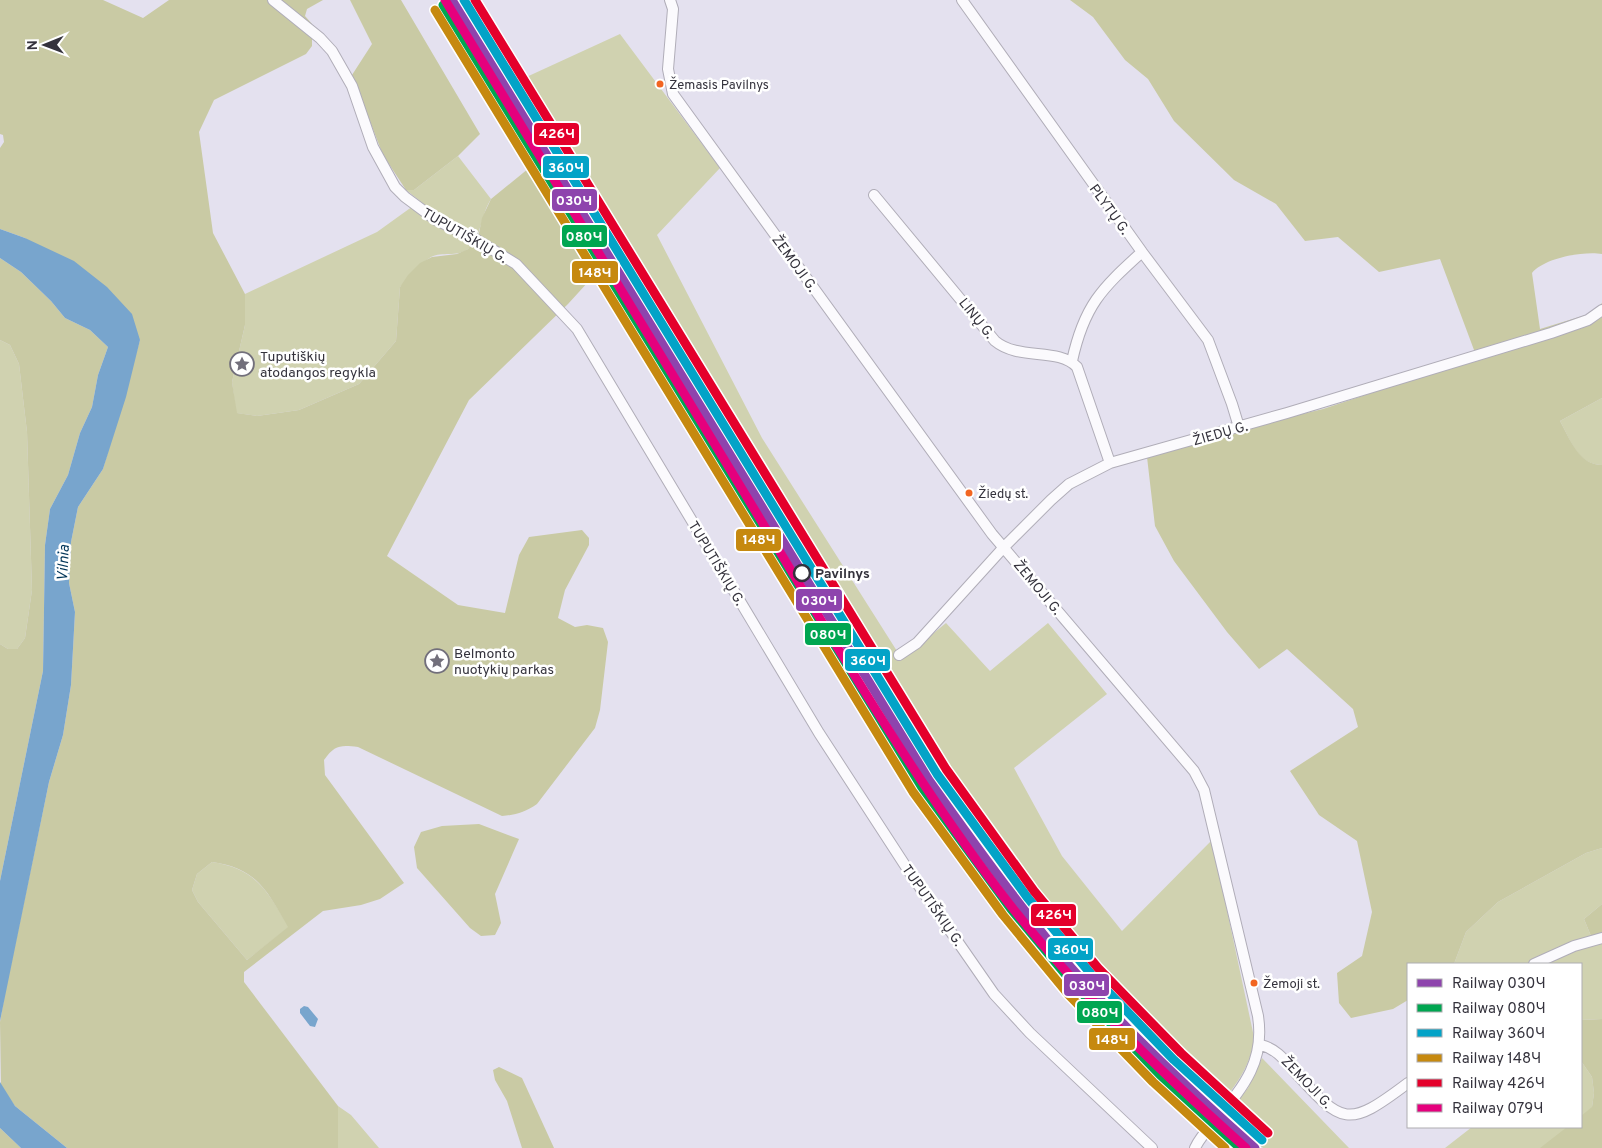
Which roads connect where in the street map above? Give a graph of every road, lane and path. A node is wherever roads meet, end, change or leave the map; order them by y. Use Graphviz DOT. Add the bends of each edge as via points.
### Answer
graph roads {
  1 [pos="273,0"];
  2 [pos="670,0"];
  3 [pos="962,0"];
  4 [pos="874,195"];
  5 [pos="1142,252"];
  6 [pos="1602,310"];
  7 [pos="1072,361"];
  8 [pos="1239,427"];
  9 [pos="1110,463"];
  10 [pos="1004,547"];
  11 [pos="898,655"];
  12 [pos="1602,938"];
  13 [pos="1536,963"];
  14 [pos="1260,1045"];
  15 [pos="1407,1084"];
  16 [pos="1152,1148"];
  17 [pos="1196,1148"];
  1 -- 16 [label="street, TUPUTIŠKIŲ G." via="320,38 332,52 352,86 373,147 405,197 436,220 516,264 577,330 818,733 994,994 1030,1033"];
  2 -- 10 [label="street, ŽEMOJI G." via="673,9 668,69 673,94"];
  3 -- 5 [label="street, PLYTŲ G."];
  4 -- 7 [label="street, LINŲ G." via="1002,347"];
  5 -- 7 [label="street" via="1107,284 1093,302 1078,335"];
  5 -- 8 [label="street, PLYTŲ G." via="1208,340"];
  6 -- 8 [label="street, ŽIEDŲ G." via="1588,320 1550,333"];
  7 -- 9 [label="street" via="1082,376"];
  8 -- 9 [label="street, ŽIEDŲ G."];
  9 -- 10 [label="street, ŽIEDŲ G." via="1069,484"];
  10 -- 11 [label="street, ŽIEDŲ G." via="917,643"];
  10 -- 14 [label="street, ŽEMOJI G." via="1194,771 1204,790 1258,1016"];
  12 -- 13 [label="street"];
  14 -- 15 [label="street, ŽEMOJI G." via="1277,1051 1323,1103 1337,1113 1350,1115 1370,1110"];
  14 -- 17 [label="street" via="1246,1081"];
}
